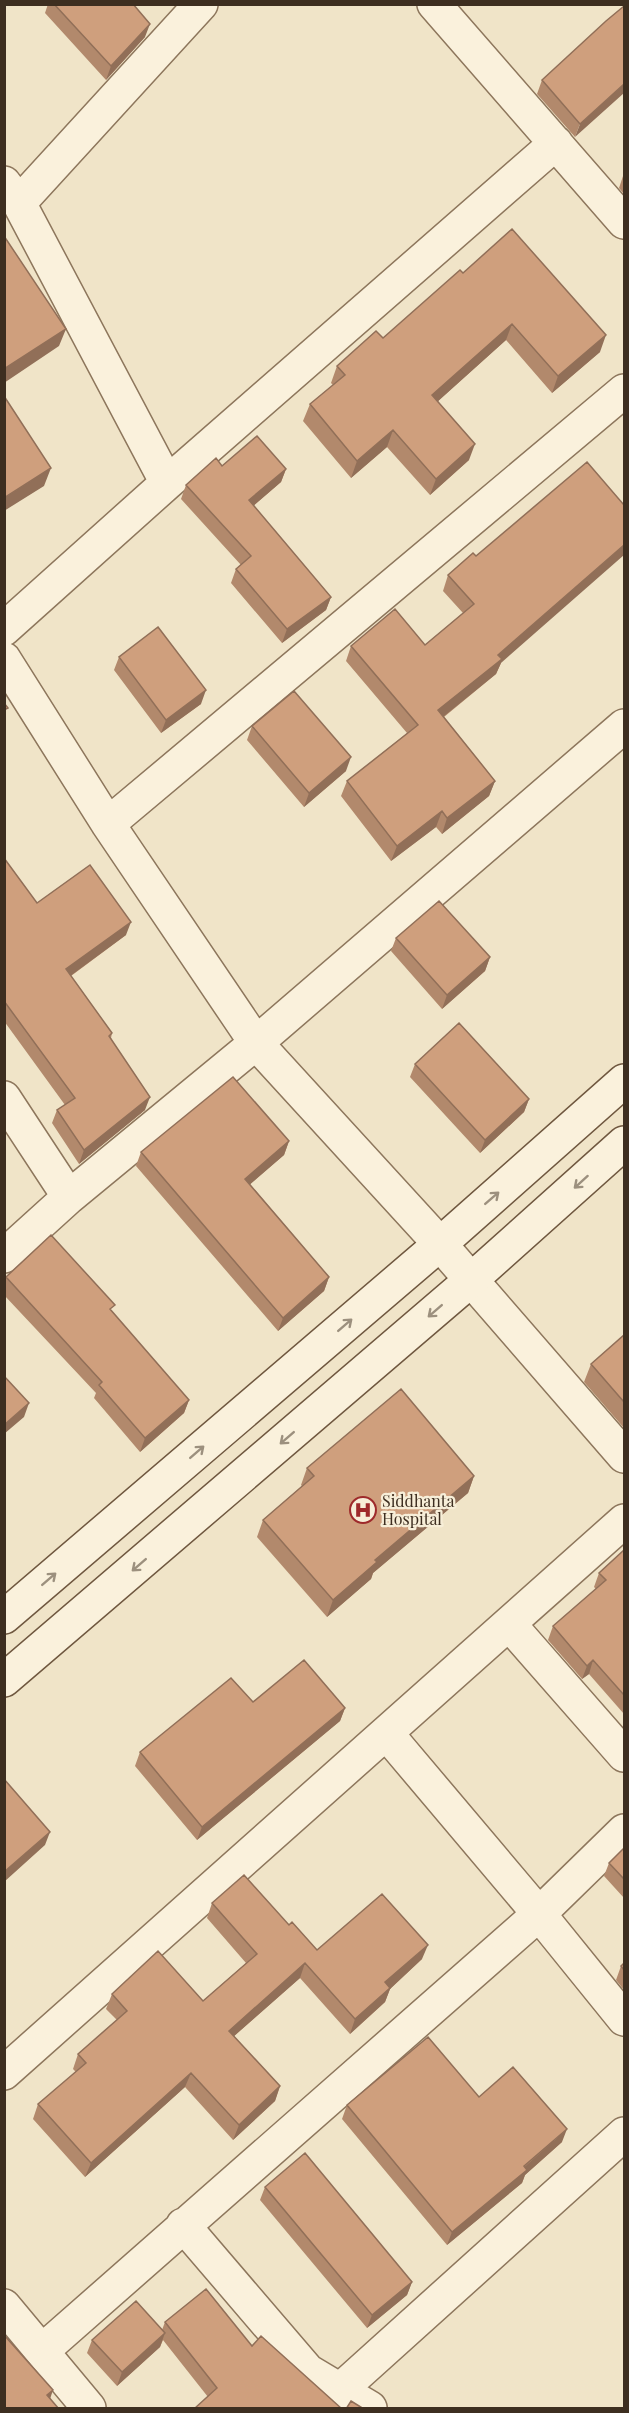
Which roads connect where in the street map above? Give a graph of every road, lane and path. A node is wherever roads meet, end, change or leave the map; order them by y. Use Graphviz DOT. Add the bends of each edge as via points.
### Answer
graph roads {
  1 [pos="201,4"];
  2 [pos="434,4"];
  3 [pos="556,143"];
  4 [pos="12,193"];
  5 [pos="624,222"];
  6 [pos="624,391"];
  7 [pos="167,483"];
  8 [pos="4,629"];
  9 [pos="4,659"];
  10 [pos="624,726"];
  11 [pos="108,824"];
  12 [pos="256,1043"];
  13 [pos="624,1081"];
  14 [pos="4,1098"];
  15 [pos="624,1143"];
  16 [pos="69,1197"];
  17 [pos="440,1244"];
  18 [pos="4,1256"];
  19 [pos="471,1280"];
  20 [pos="624,1456"];
  21 [pos="624,1521"];
  22 [pos="4,1617"];
  23 [pos="510,1625"];
  24 [pos="4,1680"];
  25 [pos="387,1734"];
  26 [pos="624,1755"];
  27 [pos="624,1831"];
  28 [pos="539,1914"];
  29 [pos="624,2019"];
  30 [pos="4,2073"];
  31 [pos="624,2134"];
  32 [pos="183,2225"];
  33 [pos="4,2306"];
  34 [pos="42,2351"];
  35 [pos="340,2390"];
  36 [pos="89,2409"];
  37 [pos="370,2409"];
  1 -- 4 [label="street"];
  2 -- 3 [label="street"];
  3 -- 5 [label="street"];
  3 -- 7 [label="street"];
  4 -- 7 [label="street"];
  6 -- 11 [label="street"];
  7 -- 8 [label="street"];
  9 -- 11 [label="street"];
  10 -- 12 [label="street"];
  11 -- 12 [label="street"];
  12 -- 16 [label="street"];
  12 -- 17 [label="street"];
  17 -- 13 [label="street, one-way"];
  14 -- 16 [label="street"];
  15 -- 19 [label="street, one-way"];
  16 -- 18 [label="street"];
  17 -- 19 [label="street"];
  22 -- 17 [label="street, one-way"];
  19 -- 20 [label="street"];
  19 -- 24 [label="street, one-way"];
  21 -- 23 [label="street"];
  23 -- 25 [label="street"];
  23 -- 26 [label="street"];
  25 -- 28 [label="street"];
  25 -- 30 [label="street"];
  27 -- 28 [label="street"];
  28 -- 29 [label="street"];
  28 -- 32 [label="street"];
  31 -- 35 [label="street"];
  32 -- 34 [label="street"];
  32 -- 35 [label="street" via="308,2371"];
  33 -- 34 [label="street"];
  34 -- 36 [label="street"];
  35 -- 37 [label="street"];
}
